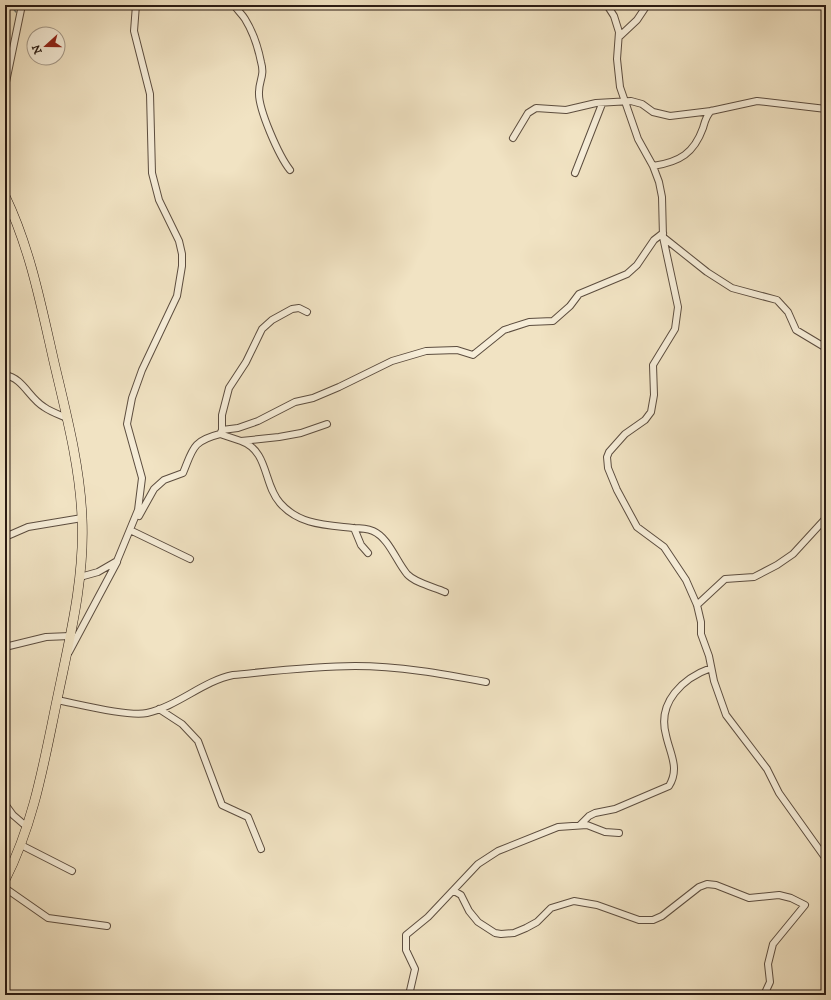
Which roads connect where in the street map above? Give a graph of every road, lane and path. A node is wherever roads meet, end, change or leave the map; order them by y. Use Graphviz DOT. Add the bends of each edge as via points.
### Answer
graph roads {
  1 [pos="22,5"];
  2 [pos="136,5"];
  3 [pos="234,5"];
  4 [pos="607,5"];
  5 [pos="646,5"];
  6 [pos="620,36"];
  7 [pos="5,87"];
  8 [pos="624,101"];
  9 [pos="602,104"];
  10 [pos="826,108"];
  11 [pos="712,111"];
  12 [pos="513,138"];
  13 [pos="653,166"];
  14 [pos="290,170"];
  15 [pos="575,172"];
  16 [pos="5,196"];
  17 [pos="663,235"];
  18 [pos="307,312"];
  19 [pos="826,348"];
  20 [pos="5,375"];
  21 [pos="64,406"];
  22 [pos="52,411"];
  23 [pos="67,418"];
  24 [pos="327,424"];
  25 [pos="221,432"];
  26 [pos="241,441"];
  27 [pos="82,518"];
  28 [pos="826,518"];
  29 [pos="133,523"];
  30 [pos="354,528"];
  31 [pos="130,530"];
  32 [pos="5,537"];
  33 [pos="368,553"];
  34 [pos="190,560"];
  35 [pos="117,561"];
  36 [pos="80,577"];
  37 [pos="445,592"];
  38 [pos="697,605"];
  39 [pos="70,636"];
  40 [pos="5,647"];
  41 [pos="66,656"];
  42 [pos="711,668"];
  43 [pos="486,682"];
  44 [pos="57,700"];
  45 [pos="159,709"];
  46 [pos="5,804"];
  47 [pos="580,825"];
  48 [pos="27,827"];
  49 [pos="618,833"];
  50 [pos="20,845"];
  51 [pos="261,849"];
  52 [pos="826,859"];
  53 [pos="72,871"];
  54 [pos="5,880"];
  55 [pos="5,888"];
  56 [pos="454,891"];
  57 [pos="107,926"];
  58 [pos="409,995"];
  59 [pos="764,995"];
  1 -- 7 [label="street"];
  2 -- 29 [label="street" via="134,31 150,94 153,180 159,200 179,242 182,266 177,296 142,370 132,398 128,430 142,478 138,510"];
  3 -- 14 [label="street" via="254,36 263,71 260,99 276,146"];
  4 -- 6 [label="street" via="614,16"];
  5 -- 6 [label="street"];
  6 -- 8 [label="street" via="617,72"];
  8 -- 9 [label="street"];
  8 -- 11 [label="street" via="642,104 653,112 670,116"];
  8 -- 13 [label="street" via="638,139"];
  9 -- 12 [label="street" via="566,110 536,108 528,113"];
  9 -- 15 [label="street"];
  10 -- 11 [label="street" via="757,101"];
  11 -- 13 [label="street" via="707,115 692,150 670,163"];
  13 -- 17 [label="street" via="662,196"];
  16 -- 21 [label="highway" via="16,218 34,276"];
  17 -- 19 [label="street" via="707,272 732,288 777,300 788,312 796,330"];
  17 -- 25 [label="street" via="654,240 631,271 618,279 579,294 553,321 529,322 508,328 499,332 473,354 457,350 426,351 392,361 339,387 288,405 258,421"];
  17 -- 38 [label="street" via="676,294 677,321 653,365 654,395 651,412 618,442 607,457 612,478 637,527 673,557"];
  18 -- 25 [label="street" via="299,308 292,309 262,329 246,362 229,388 222,415"];
  20 -- 22 [label="street" via="14,378 44,408"];
  21 -- 22 [label="street"];
  21 -- 23 [label="highway"];
  22 -- 23 [label="street"];
  23 -- 27 [label="highway"];
  24 -- 26 [label="street" via="293,435"];
  25 -- 26 [label="street"];
  25 -- 29 [label="street" via="196,444 183,473 164,480 154,489"];
  26 -- 30 [label="street" via="260,456 278,500 291,512 316,524"];
  27 -- 32 [label="street" via="28,527"];
  27 -- 36 [label="highway"];
  28 -- 38 [label="street" via="793,554 778,566 754,577 725,579"];
  29 -- 31 [label="street"];
  30 -- 33 [label="street" via="361,546"];
  30 -- 37 [label="street" via="379,535 408,575"];
  31 -- 34 [label="street"];
  31 -- 35 [label="street"];
  35 -- 36 [label="street" via="98,572"];
  35 -- 41 [label="street"];
  36 -- 39 [label="highway"];
  38 -- 42 [label="street" via="701,634"];
  39 -- 40 [label="street" via="46,637"];
  39 -- 41 [label="highway"];
  41 -- 44 [label="highway"];
  42 -- 47 [label="street" via="692,676 682,684 668,704 664,722 665,734 674,758 675,773 669,786 620,807 595,813"];
  42 -- 52 [label="street" via="726,716 767,769 779,793"];
  43 -- 45 [label="street" via="418,670 328,667 220,678 205,688"];
  44 -- 45 [label="street" via="138,714"];
  44 -- 48 [label="highway" via="44,769"];
  45 -- 51 [label="street" via="182,724 198,741 220,802 228,809 248,817"];
  46 -- 48 [label="street"];
  47 -- 49 [label="street"];
  47 -- 56 [label="street" via="550,830 498,851 478,864"];
  48 -- 50 [label="highway"];
  50 -- 53 [label="street"];
  50 -- 54 [label="highway"];
  55 -- 57 [label="street" via="48,918"];
  56 -- 58 [label="street" via="406,935 406,950 414,969"];
  56 -- 59 [label="street" via="461,895 469,912 478,922 501,934 514,933 526,928 537,922 551,908 574,901 597,905 639,920 653,920 662,916 698,887 707,884 749,898 779,895 791,898 805,905 773,944 768,964 770,982"];
}
